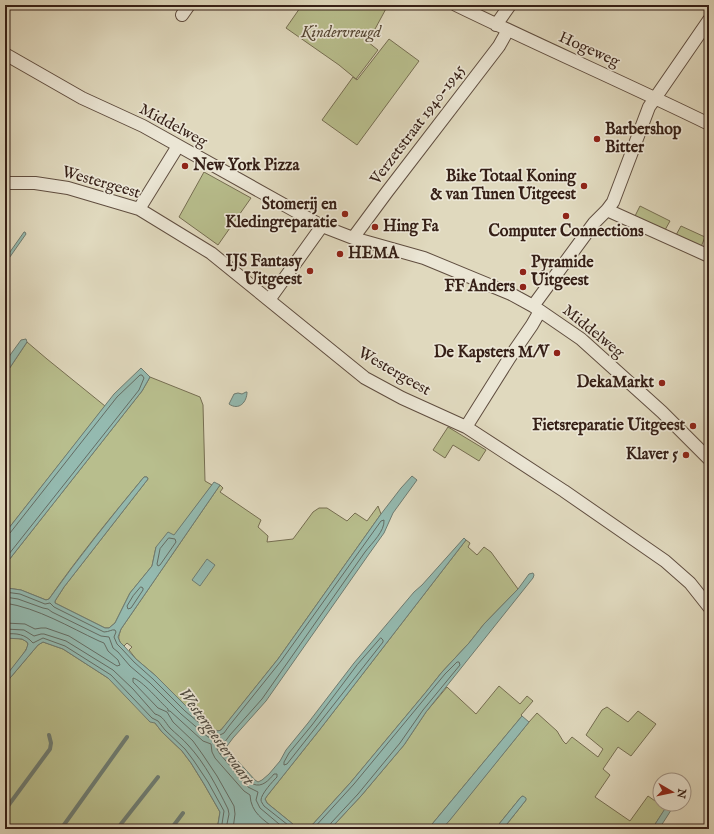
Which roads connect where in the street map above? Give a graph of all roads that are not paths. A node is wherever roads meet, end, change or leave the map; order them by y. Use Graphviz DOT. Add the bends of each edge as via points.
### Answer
graph roads {
  1 [pos="456,5"];
  2 [pos="510,5"];
  3 [pos="709,20"];
  4 [pos="496,25"];
  5 [pos="508,30"];
  6 [pos="5,54"];
  7 [pos="656,98"];
  8 [pos="709,124"];
  9 [pos="178,146"];
  10 [pos="5,183"];
  11 [pos="139,209"];
  12 [pos="607,210"];
  13 [pos="322,226"];
  14 [pos="352,238"];
  15 [pos="709,256"];
  16 [pos="269,300"];
  17 [pos="536,308"];
  18 [pos="466,427"];
  19 [pos="709,460"];
  20 [pos="709,607"];
  1 -- 4 [label="street, Hogeweg"];
  2 -- 4 [label="street"];
  3 -- 7 [label="street"];
  4 -- 5 [label="street, Hogeweg"];
  5 -- 7 [label="street, Hogeweg"];
  5 -- 14 [label="street, Verzetstraat 1940-1945" via="499,46"];
  6 -- 9 [label="street, Middelweg" via="82,98 143,126"];
  7 -- 8 [label="street, Hogeweg"];
  7 -- 12 [label="street" via="648,107 613,202"];
  9 -- 11 [label="street"];
  9 -- 13 [label="street, Middelweg"];
  10 -- 11 [label="street, Westergeest" via="35,183 68,188"];
  11 -- 16 [label="street, Westergeest" via="211,253"];
  12 -- 15 [label="street"];
  12 -- 17 [label="street" via="594,223"];
  13 -- 14 [label="street, Middelweg"];
  13 -- 16 [label="street"];
  14 -- 17 [label="street, Middelweg" via="424,258 511,294"];
  16 -- 18 [label="street, Westergeest" via="365,378"];
  17 -- 18 [label="street" via="532,325"];
  17 -- 19 [label="street, Middelweg" via="581,339 662,412"];
  18 -- 20 [label="street, Westergeest" via="665,560 690,583"];
}
